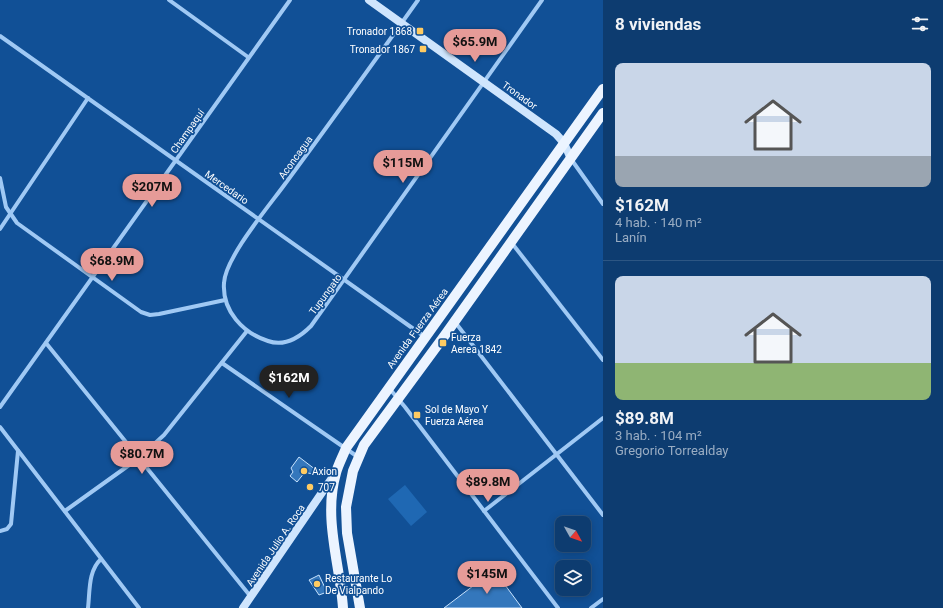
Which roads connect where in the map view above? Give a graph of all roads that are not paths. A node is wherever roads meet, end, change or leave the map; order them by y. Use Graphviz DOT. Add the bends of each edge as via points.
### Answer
graph roads {
  1 [pos="290,0"];
  2 [pos="369,0"];
  3 [pos="418,0"];
  4 [pos="542,0"];
  5 [pos="171,1"];
  6 [pos="402,23"];
  7 [pos="0,36"];
  8 [pos="248,57"];
  9 [pos="485,82"];
  10 [pos="603,89"];
  11 [pos="88,98"];
  12 [pos="603,113"];
  13 [pos="564,143"];
  14 [pos="571,158"];
  15 [pos="176,160"];
  16 [pos="0,178"];
  17 [pos="603,204"];
  18 [pos="10,214"];
  19 [pos="260,220"];
  20 [pos="0,229"];
  21 [pos="511,242"];
  22 [pos="92,278"];
  23 [pos="345,280"];
  24 [pos="225,300"];
  25 [pos="455,321"];
  26 [pos="247,331"];
  27 [pos="425,337"];
  28 [pos="46,343"];
  29 [pos="603,360"];
  30 [pos="222,363"];
  31 [pos="388,388"];
  32 [pos="398,398"];
  33 [pos="0,407"];
  34 [pos="603,418"];
  35 [pos="0,427"];
  36 [pos="346,448"];
  37 [pos="18,451"];
  38 [pos="556,454"];
  39 [pos="358,457"];
  40 [pos="139,458"];
  41 [pos="336,473"];
  42 [pos="484,510"];
  43 [pos="65,511"];
  44 [pos="603,515"];
  45 [pos="0,531"];
  46 [pos="101,559"];
  47 [pos="251,597"];
  48 [pos="603,599"];
  49 [pos="88,608"];
  50 [pos="139,608"];
  51 [pos="243,608"];
  52 [pos="343,608"];
  53 [pos="360,608"];
  54 [pos="558,608"];
  55 [pos="591,608"];
  1 -- 8 [label="street, Champaquí"];
  2 -- 6 [label="main road, Tronador"];
  3 -- 6 [label="street, Aconcagua"];
  4 -- 9 [label="street, Tupungato"];
  5 -- 8 [label="street"];
  6 -- 9 [label="main road, Tronador"];
  6 -- 19 [label="street, Aconcagua"];
  7 -- 11 [label="street, Mercedario"];
  8 -- 15 [label="street, Champaquí"];
  9 -- 13 [label="main road, Tronador" via="556,134"];
  9 -- 23 [label="street, Tupungato"];
  10 -- 13 [label="main road, Avenida Fuerza Aérea"];
  11 -- 15 [label="street, Mercedario"];
  11 -- 18 [label="street"];
  12 -- 14 [label="main road"];
  13 -- 14 [label="main road, Tronador"];
  13 -- 27 [label="main road, Avenida Fuerza Aérea"];
  14 -- 17 [label="street"];
  14 -- 21 [label="main road"];
  15 -- 19 [label="street, Mercedario"];
  15 -- 22 [label="street, Champaquí"];
  16 -- 18 [label="street" via="4,200"];
  18 -- 20 [label="street"];
  18 -- 22 [label="street" via="17,223"];
  19 -- 23 [label="street, Mercedario"];
  19 -- 24 [label="street, Aconcagua" via="234,257 226,274"];
  21 -- 25 [label="main road"];
  21 -- 29 [label="street"];
  22 -- 24 [label="street" via="144,314 159,314"];
  22 -- 28 [label="street, Champaquí"];
  23 -- 26 [label="street, Tupungato" via="302,335 282,343 270,342"];
  23 -- 27 [label="street, Mercedario"];
  24 -- 26 [label="street, Aconcagua" via="234,317"];
  25 -- 32 [label="main road"];
  25 -- 38 [label="street"];
  26 -- 30 [label="street"];
  27 -- 31 [label="main road, Avenida Fuerza Aérea"];
  28 -- 33 [label="street, Champaquí"];
  28 -- 40 [label="street"];
  30 -- 36 [label="street"];
  30 -- 40 [label="street" via="164,435"];
  31 -- 32 [label="street"];
  31 -- 36 [label="main road, Avenida Fuerza Aérea"];
  32 -- 39 [label="main road"];
  32 -- 42 [label="street"];
  34 -- 38 [label="street"];
  35 -- 37 [label="street"];
  36 -- 39 [label="street"];
  36 -- 41 [label="main road, Avenida Fuerza Aérea"];
  37 -- 43 [label="street"];
  37 -- 45 [label="street" via="11,524 8,529"];
  38 -- 42 [label="street"];
  38 -- 44 [label="street"];
  39 -- 53 [label="main road" via="347,497 346,519"];
  40 -- 43 [label="street"];
  40 -- 47 [label="street"];
  41 -- 47 [label="main road, Avenida Julio A. Roca"];
  41 -- 52 [label="main road, Avenida Fuerza Aérea" via="332,494 332,526"];
  42 -- 54 [label="street"];
  43 -- 46 [label="street"];
  46 -- 49 [label="street" via="94,565 92,572"];
  46 -- 50 [label="street"];
  47 -- 51 [label="main road, Avenida Julio A. Roca"];
  48 -- 55 [label="street"];
}
